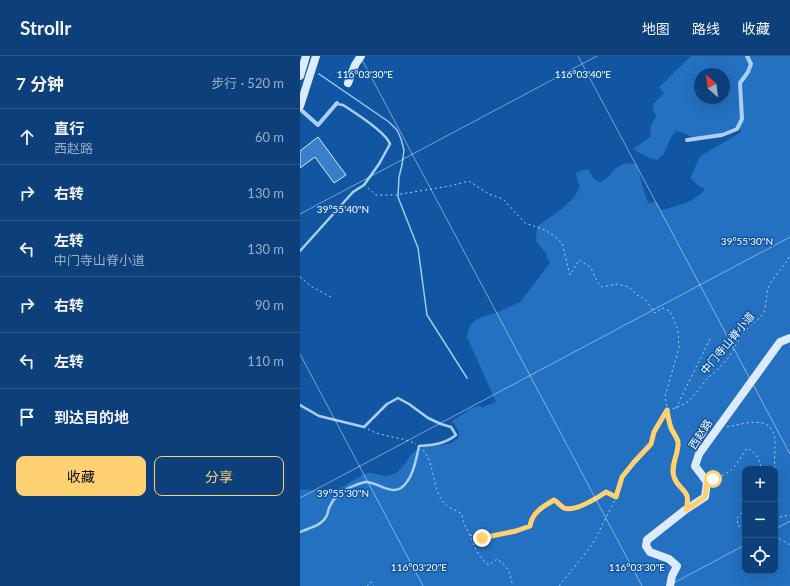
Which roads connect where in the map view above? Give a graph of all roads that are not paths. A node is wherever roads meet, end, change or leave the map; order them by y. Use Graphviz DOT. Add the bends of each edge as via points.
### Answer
graph roads {
  1 [pos="306,56"];
  2 [pos="316,56"];
  3 [pos="361,56"];
  4 [pos="747,56"];
  5 [pos="300,76"];
  6 [pos="348,83"];
  7 [pos="337,103"];
  8 [pos="300,106"];
  9 [pos="300,109"];
  10 [pos="687,140"];
  11 [pos="300,251"];
  12 [pos="790,338"];
  13 [pos="300,405"];
  14 [pos="300,532"];
  15 [pos="670,586"];
  1 -- 5 [label="street"];
  2 -- 8 [label="street"];
  3 -- 6 [label="street"];
  4 -- 10 [label="street" via="751,64 740,83 742,119 737,129"];
  7 -- 9 [label="street" via="318,125"];
  7 -- 11 [label="lane" via="379,131 390,144 364,185 353,192"];
  12 -- 15 [label="street, 西赵路" via="780,342 699,454 695,466 707,482 705,497 647,540 646,546 650,552 669,559 677,566"];
  13 -- 14 [label="lane" via="319,416 364,427 387,404 398,398 428,418 451,427 456,435 439,444 419,446 414,467 402,487 388,489 366,482 349,488 336,496 321,522"];
}
